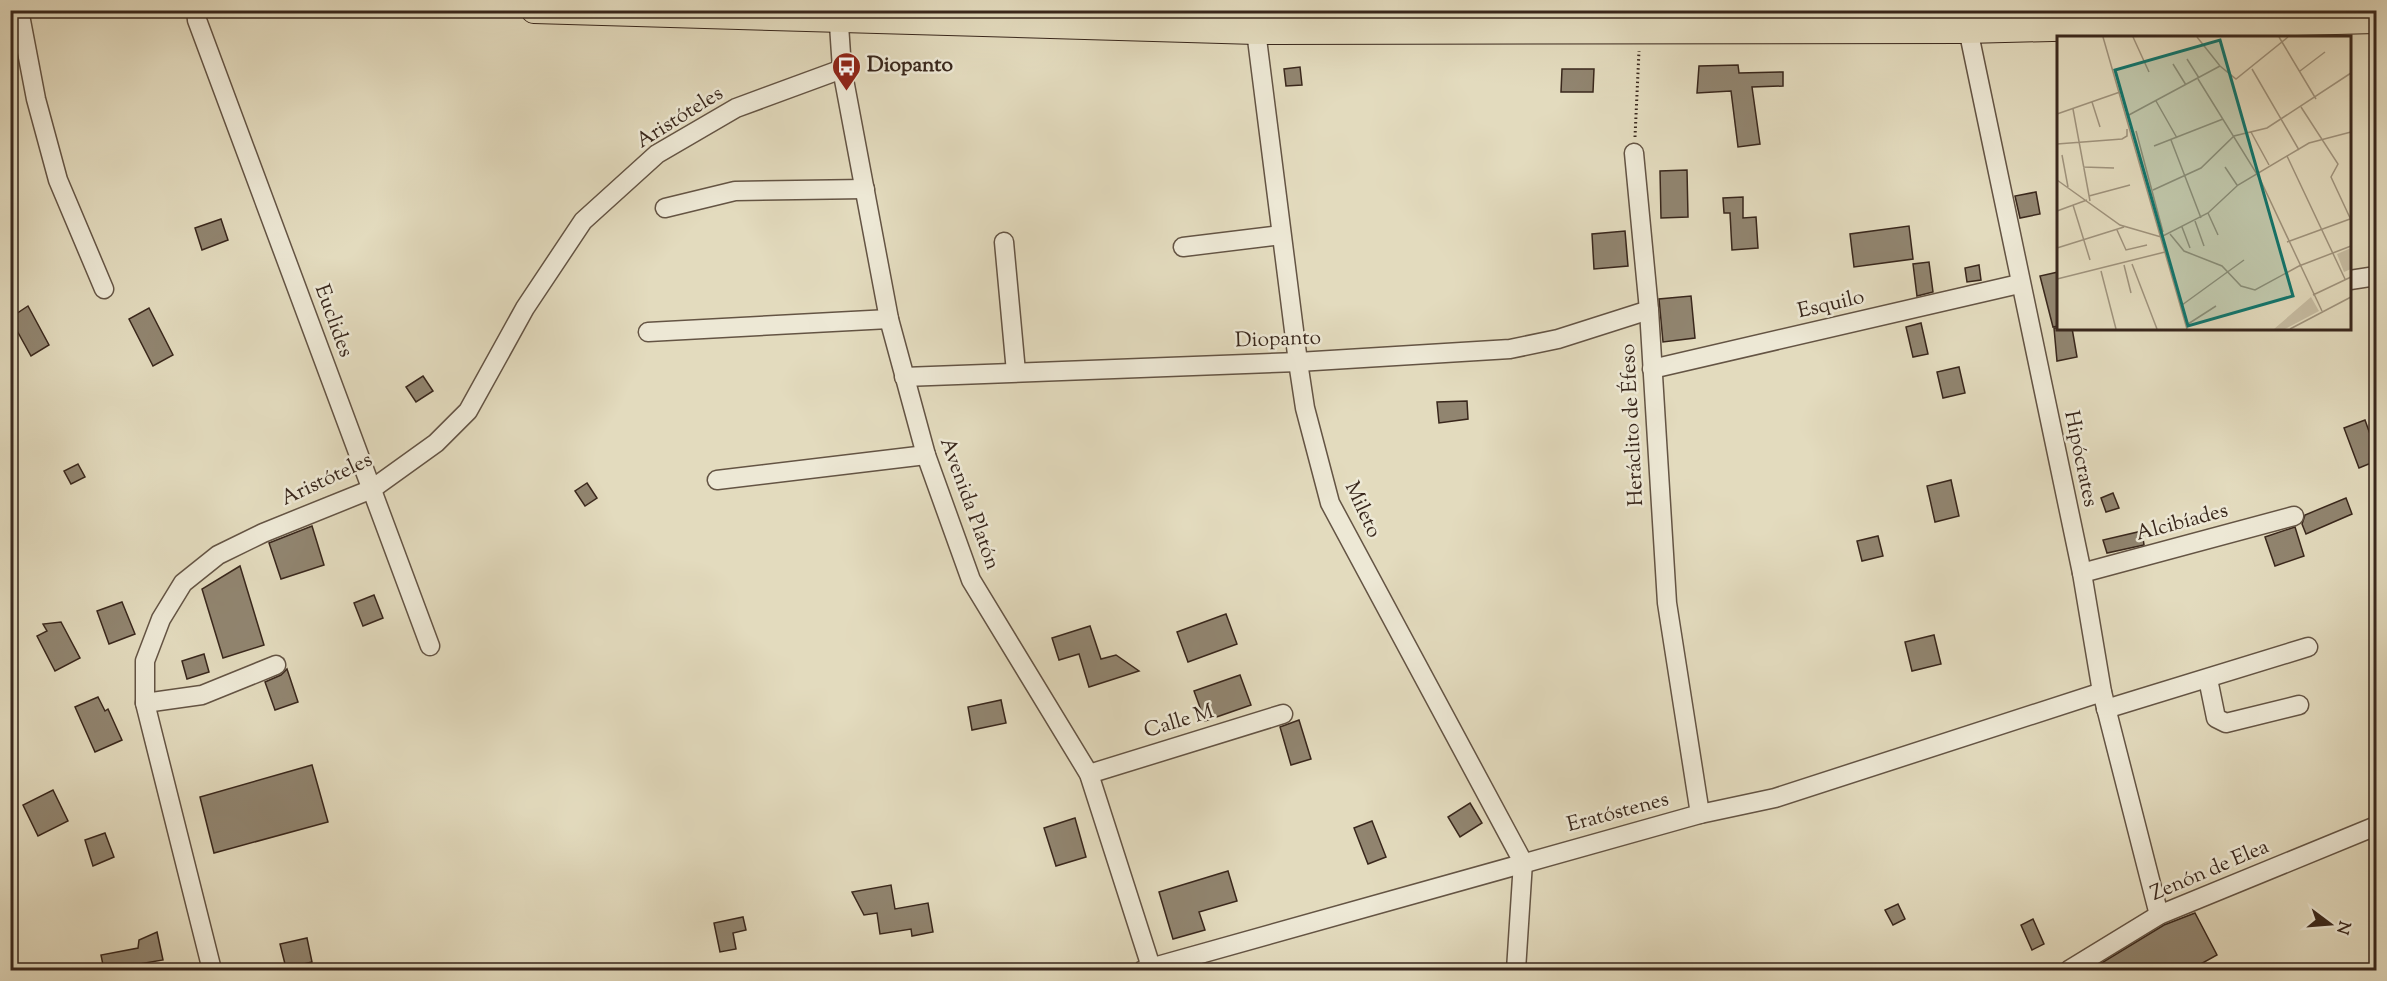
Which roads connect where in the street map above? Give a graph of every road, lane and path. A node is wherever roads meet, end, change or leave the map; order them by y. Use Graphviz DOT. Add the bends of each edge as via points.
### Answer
graph roads {
  1 [pos="19,10"];
  2 [pos="196,10"];
  3 [pos="534,10"];
  4 [pos="839,14"];
  5 [pos="1965,20"];
  6 [pos="2376,20"];
  7 [pos="1256,31"];
  8 [pos="1640,31"];
  9 [pos="842,69"];
  10 [pos="1634,153"];
  11 [pos="865,189"];
  12 [pos="665,208"];
  13 [pos="1281,235"];
  14 [pos="1004,242"];
  15 [pos="1183,247"];
  16 [pos="2376,276"];
  17 [pos="2351,280"];
  18 [pos="2019,284"];
  19 [pos="104,289"];
  20 [pos="1649,310"];
  21 [pos="889,319"];
  22 [pos="648,332"];
  23 [pos="1298,362"];
  24 [pos="1652,369"];
  25 [pos="1016,372"];
  26 [pos="904,377"];
  27 [pos="926,456"];
  28 [pos="717,480"];
  29 [pos="372,489"];
  30 [pos="2294,516"];
  31 [pos="2082,573"];
  32 [pos="430,646"];
  33 [pos="2308,647"];
  34 [pos="276,665"];
  35 [pos="2208,679"];
  36 [pos="2104,700"];
  37 [pos="145,704"];
  38 [pos="2299,705"];
  39 [pos="1282,714"];
  40 [pos="1089,774"];
  41 [pos="1700,814"];
  42 [pos="2376,826"];
  43 [pos="1523,862"];
  44 [pos="2159,915"];
  45 [pos="212,970"];
  46 [pos="1149,970"];
  47 [pos="1516,970"];
  48 [pos="2068,970"];
  1 -- 19 [label="street" via="36,99 58,180"];
  2 -- 29 [label="street, Euclides"];
  3 -- 4 [label="highway"];
  4 -- 7 [label="highway"];
  4 -- 9 [label="street, Avenida Platón"];
  5 -- 6 [label="highway"];
  5 -- 8 [label="highway"];
  5 -- 18 [label="street, Hipócrates"];
  7 -- 8 [label="highway"];
  7 -- 13 [label="street, Mileto"];
  8 -- 10 [label="path"];
  9 -- 11 [label="street, Avenida Platón"];
  9 -- 29 [label="street, Aristóteles" via="736,108 649,161 583,221 525,308 468,411 436,443"];
  10 -- 20 [label="street, Heráclito de Éfeso"];
  11 -- 12 [label="street" via="735,191"];
  11 -- 21 [label="street, Avenida Platón"];
  13 -- 15 [label="street"];
  13 -- 23 [label="street, Mileto"];
  14 -- 25 [label="street"];
  16 -- 17 [label="street"];
  18 -- 24 [label="street, Esquilo"];
  18 -- 31 [label="street, Hipócrates"];
  20 -- 23 [label="street, Diopanto" via="1558,339 1510,349"];
  20 -- 24 [label="street, Heráclito de Éfeso"];
  21 -- 22 [label="street"];
  21 -- 26 [label="street, Avenida Platón"];
  23 -- 25 [label="street, Diopanto"];
  23 -- 43 [label="street, Mileto" via="1305,408 1330,503"];
  24 -- 41 [label="street, Heráclito de Éfeso" via="1667,603"];
  25 -- 26 [label="street, Diopanto"];
  26 -- 27 [label="street, Avenida Platón"];
  27 -- 28 [label="street"];
  27 -- 40 [label="street, Avenida Platón" via="971,580"];
  29 -- 32 [label="street, Euclides"];
  29 -- 37 [label="street, Aristóteles" via="218,555 183,582 161,619 145,661"];
  30 -- 31 [label="street, Alcibíades"];
  31 -- 36 [label="street, Hipócrates"];
  33 -- 35 [label="street, Eratóstenes"];
  34 -- 37 [label="street" via="202,695"];
  35 -- 36 [label="street, Eratóstenes"];
  35 -- 38 [label="street" via="2216,718 2226,723"];
  36 -- 41 [label="street, Eratóstenes" via="1775,798"];
  36 -- 44 [label="street, Hipócrates"];
  37 -- 45 [label="street, Aristóteles"];
  39 -- 40 [label="street, Calle M"];
  40 -- 46 [label="street, Avenida Platón"];
  41 -- 43 [label="street, Eratóstenes"];
  42 -- 44 [label="street, Zenón de Elea"];
  43 -- 46 [label="street, Eratóstenes"];
  43 -- 47 [label="street"];
  44 -- 48 [label="street, Zenón de Elea"];
}
